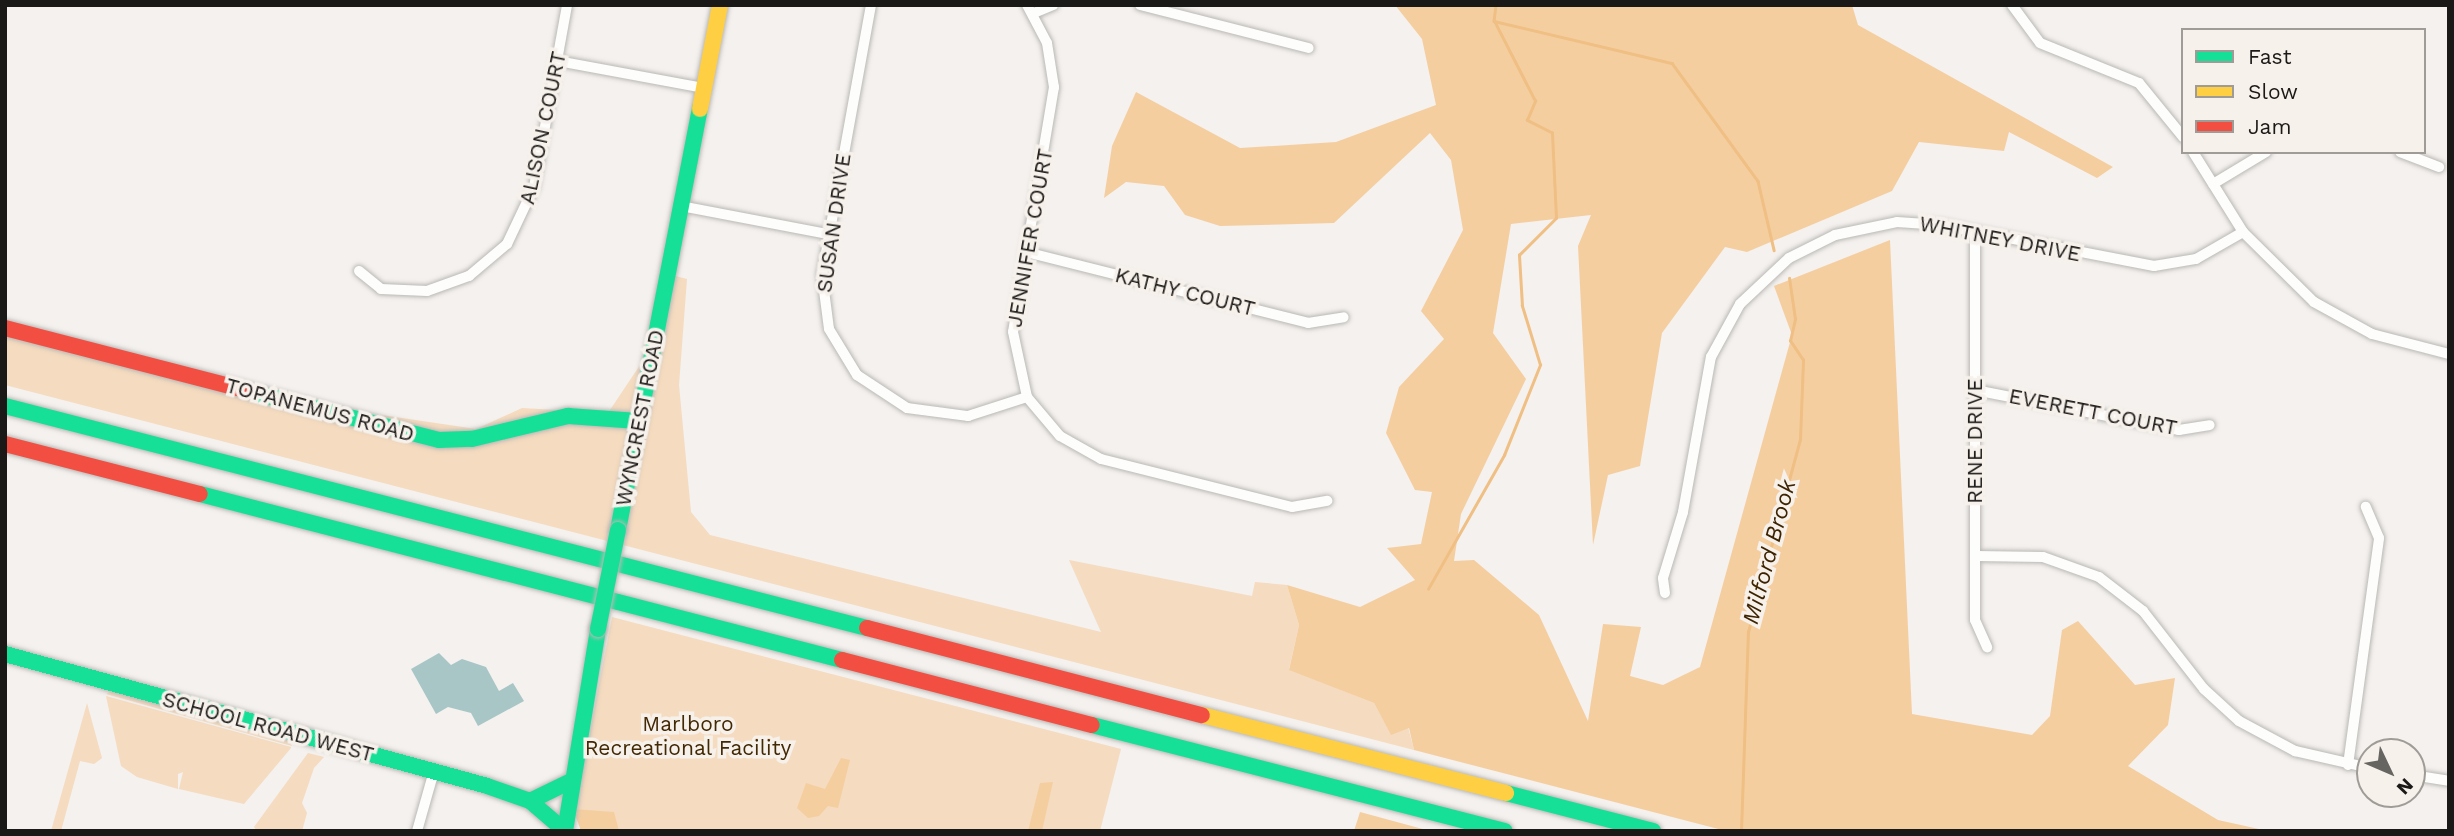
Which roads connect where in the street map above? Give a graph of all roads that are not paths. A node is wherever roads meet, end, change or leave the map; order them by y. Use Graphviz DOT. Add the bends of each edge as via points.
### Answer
graph roads {
  1 [pos="567,5"];
  2 [pos="720,5"];
  3 [pos="871,5"];
  4 [pos="1053,5"];
  5 [pos="1140,5"];
  6 [pos="2012,5"];
  7 [pos="1030,9"];
  8 [pos="1309,48"];
  9 [pos="558,61"];
  10 [pos="704,88"];
  11 [pos="2181,135"];
  12 [pos="2194,154"];
  13 [pos="2263,154"];
  14 [pos="2405,154"];
  15 [pos="2439,167"];
  16 [pos="2213,184"];
  17 [pos="681,206"];
  18 [pos="1975,232"];
  19 [pos="2243,232"];
  20 [pos="828,234"];
  21 [pos="1026,252"];
  22 [pos="359,271"];
  23 [pos="1344,317"];
  24 [pos="5,328"];
  25 [pos="2449,354"];
  26 [pos="1975,390"];
  27 [pos="1027,397"];
  28 [pos="5,406"];
  29 [pos="638,421"];
  30 [pos="2210,425"];
  31 [pos="5,444"];
  32 [pos="1327,501"];
  33 [pos="2366,507"];
  34 [pos="1976,556"];
  35 [pos="1664,593"];
  36 [pos="1987,647"];
  37 [pos="5,654"];
  38 [pos="2348,765"];
  39 [pos="2356,766"];
  40 [pos="433,771"];
  41 [pos="2426,777"];
  42 [pos="2449,781"];
  43 [pos="569,782"];
  44 [pos="530,801"];
  45 [pos="417,831"];
  46 [pos="565,831"];
  47 [pos="1505,831"];
  48 [pos="1653,831"];
  1 -- 9 [label="street, ALISON COURT"];
  2 -- 10 [label="main road, WYNCREST ROAD"];
  3 -- 20 [label="street, SUSAN DRIVE"];
  4 -- 7 [label="street"];
  5 -- 8 [label="street"];
  6 -- 11 [label="street" via="2040,43 2139,83"];
  7 -- 21 [label="street, JENNIFER COURT" via="1051,55 1054,87"];
  9 -- 10 [label="street"];
  9 -- 22 [label="street, ALISON COURT" via="529,203 496,256 459,281 420,292 381,289"];
  10 -- 17 [label="main road, WYNCREST ROAD"];
  12 -- 16 [label="street"];
  13 -- 16 [label="street"];
  14 -- 15 [label="street"];
  16 -- 19 [label="street"];
  17 -- 20 [label="street"];
  17 -- 29 [label="main road, WYNCREST ROAD"];
  18 -- 19 [label="street, WHITNEY DRIVE" via="2154,266 2196,259"];
  18 -- 26 [label="street, RENE DRIVE"];
  18 -- 35 [label="street, WHITNEY DRIVE" via="1910,222 1854,229 1789,258 1740,304 1719,338 1703,382 1683,512 1663,578"];
  19 -- 25 [label="street" via="2292,285 2339,318 2403,345"];
  20 -- 27 [label="street, SUSAN DRIVE" via="822,289 826,318 844,359 873,389 907,408 946,416 981,413"];
  21 -- 23 [label="street, KATHY COURT" via="1308,323"];
  21 -- 27 [label="street, JENNIFER COURT" via="1013,332"];
  24 -- 29 [label="main road, TOPANEMUS ROAD" via="439,440 472,439 568,416"];
  26 -- 30 [label="street, EVERETT COURT" via="2179,430"];
  26 -- 34 [label="street, RENE DRIVE"];
  27 -- 32 [label="street, JENNIFER COURT" via="1060,436 1101,458 1292,508"];
  28 -- 48 [label="main road"];
  29 -- 43 [label="main road, WYNCREST ROAD, bridge"];
  31 -- 47 [label="main road"];
  33 -- 38 [label="street" via="2379,538"];
  34 -- 36 [label="street, RENE DRIVE" via="1975,620"];
  34 -- 38 [label="street" via="2043,557 2099,577 2143,611 2204,689 2239,721 2295,751"];
  37 -- 40 [label="main road, SCHOOL ROAD WEST"];
  38 -- 39 [label="street"];
  40 -- 44 [label="main road, SCHOOL ROAD WEST"];
  40 -- 45 [label="street"];
  41 -- 42 [label="street"];
  43 -- 44 [label="main road" via="546,798"];
  43 -- 46 [label="main road, WYNCREST ROAD"];
  44 -- 46 [label="main road, SCHOOL ROAD WEST"];
}
